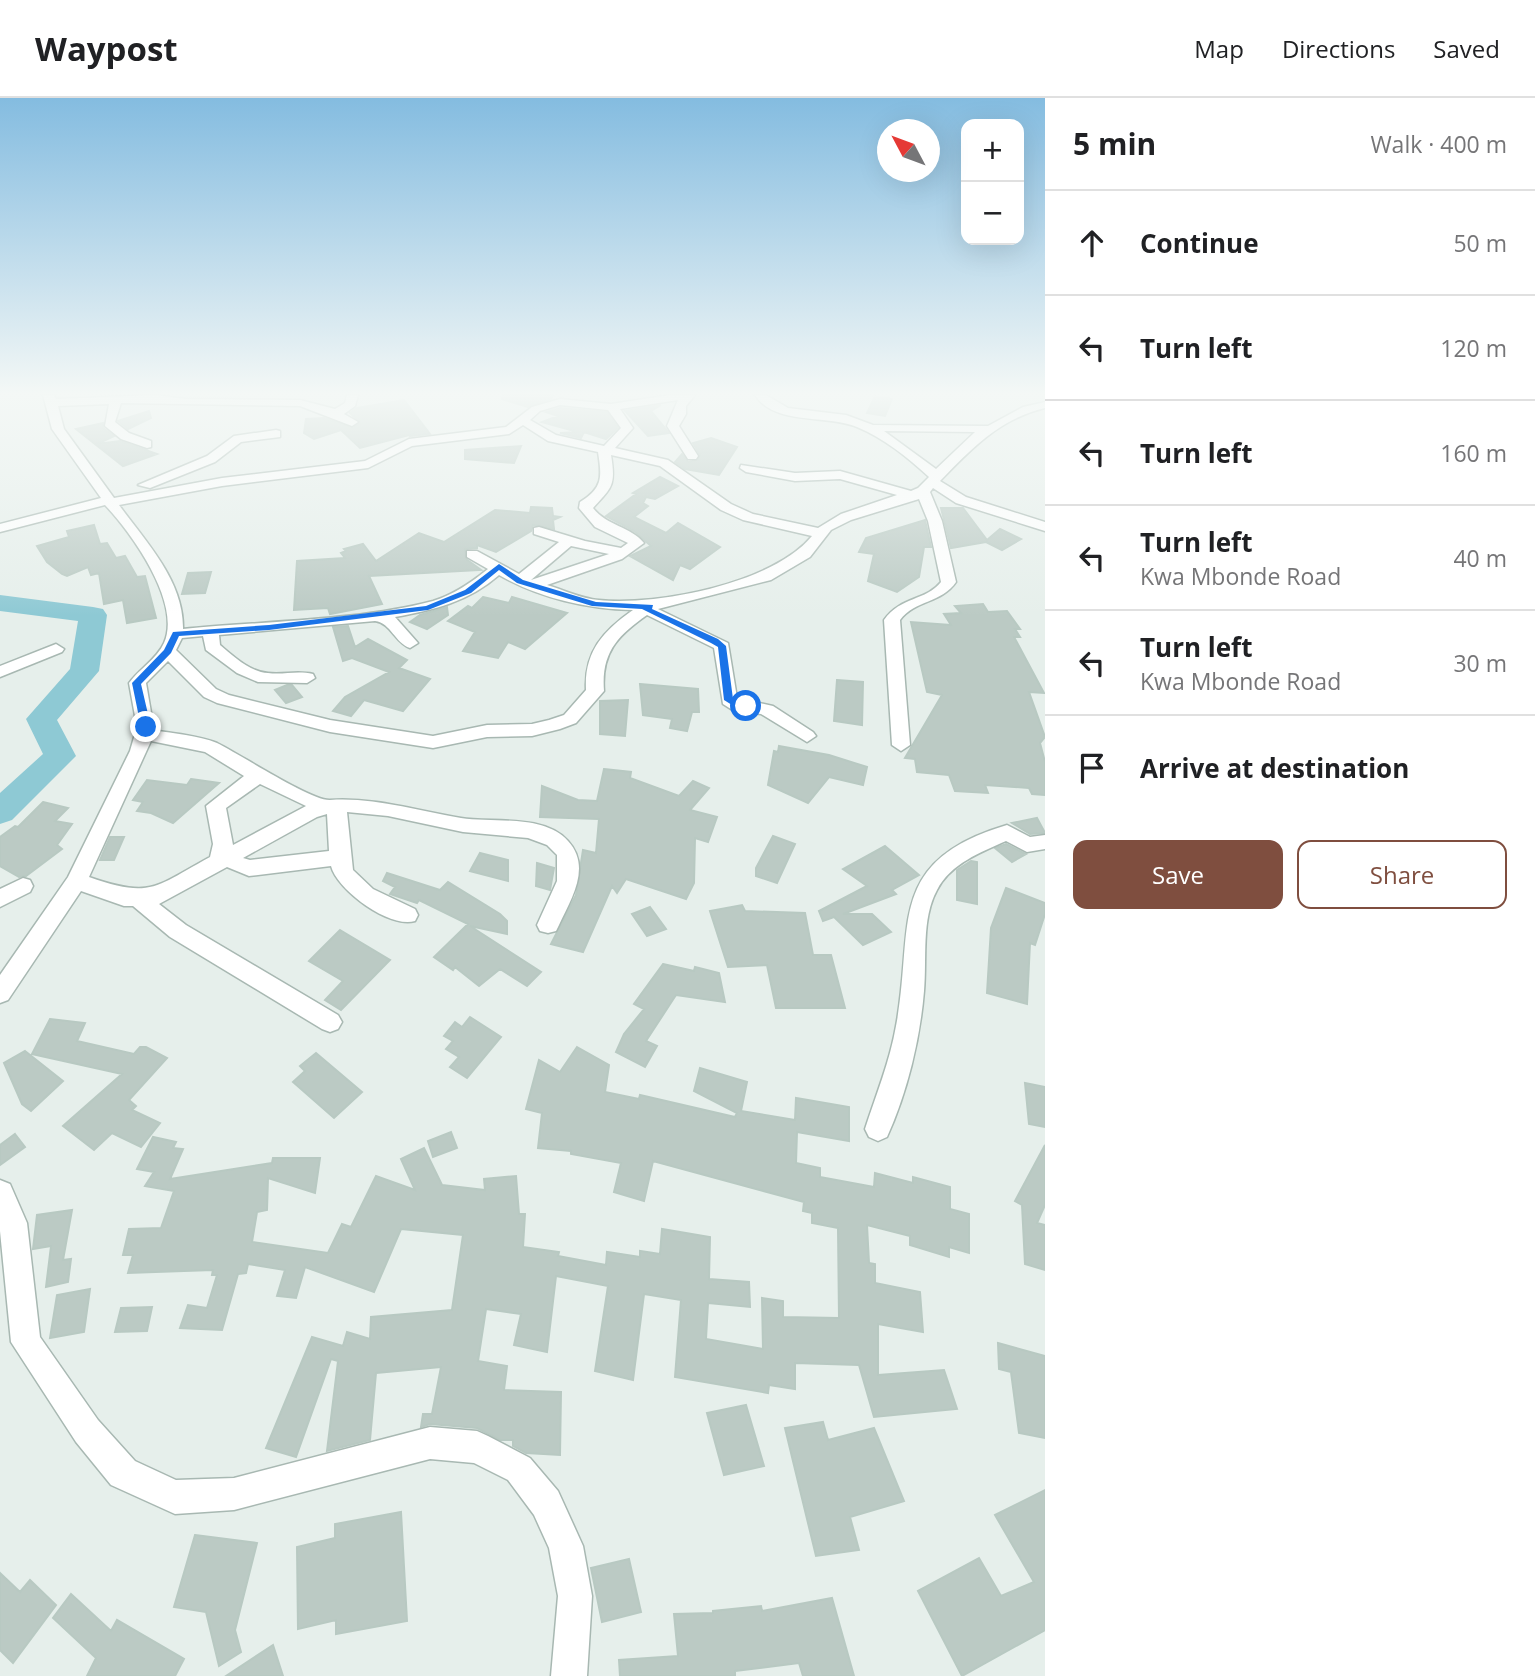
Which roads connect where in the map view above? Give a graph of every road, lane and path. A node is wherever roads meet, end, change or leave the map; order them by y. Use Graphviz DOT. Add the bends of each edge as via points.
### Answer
graph roads {
  1 [pos="86,469"];
  2 [pos="191,469"];
  3 [pos="338,469"];
  4 [pos="606,469"];
  5 [pos="677,469"];
  6 [pos="749,469"];
  7 [pos="919,469"];
  8 [pos="942,469"];
  9 [pos="927,486"];
  10 [pos="108,500"];
  11 [pos="1045,527"];
  12 [pos="0,528"];
  13 [pos="539,531"];
  14 [pos="821,533"];
  15 [pos="569,541"];
  16 [pos="623,552"];
  17 [pos="472,554"];
  18 [pos="499,567"];
  19 [pos="525,583"];
  20 [pos="648,608"];
  21 [pos="375,616"];
  22 [pos="211,633"];
  23 [pos="176,634"];
  24 [pos="410,643"];
  25 [pos="56,649"];
  26 [pos="168,651"];
  27 [pos="0,672"];
  28 [pos="307,678"];
  29 [pos="144,734"];
  30 [pos="807,736"];
  31 [pos="901,746"];
  32 [pos="259,775"];
  33 [pos="330,806"];
  34 [pos="1045,842"];
  35 [pos="340,857"];
  36 [pos="223,861"];
  37 [pos="77,881"];
  38 [pos="23,886"];
  39 [pos="0,899"];
  40 [pos="139,900"];
  41 [pos="407,915"];
  42 [pos="548,925"];
  43 [pos="0,993"];
  44 [pos="330,1022"];
  45 [pos="878,1129"];
  46 [pos="0,1192"];
  47 [pos="569,1676"];
  1 -- 10 [label="street"];
  2 -- 10 [label="street"];
  3 -- 10 [label="street"];
  4 -- 16 [label="street" via="607,487 600,498 585,505 597,525 637,543"];
  5 -- 14 [label="street" via="738,514"];
  6 -- 9 [label="street" via="795,477 840,475"];
  7 -- 9 [label="street"];
  8 -- 9 [label="street"];
  9 -- 11 [label="street"];
  9 -- 14 [label="street" via="846,517"];
  9 -- 31 [label="street" via="949,582 937,594 898,610 892,621"];
  10 -- 12 [label="street"];
  10 -- 23 [label="street" via="159,570 170,595"];
  13 -- 15 [label="street"];
  14 -- 20 [label="street" via="805,554 766,577"];
  15 -- 16 [label="street"];
  15 -- 19 [label="street"];
  16 -- 19 [label="street"];
  17 -- 18 [label="street"];
  18 -- 19 [label="street"];
  18 -- 21 [label="street" via="477,586 439,604"];
  19 -- 20 [label="street" via="595,605"];
  20 -- 26 [label="street" via="628,620 596,653 592,670 595,691 570,719 532,730 433,742 330,726 223,699 210,693"];
  20 -- 30 [label="street" via="722,646 729,700 740,707 767,710"];
  21 -- 22 [label="street"];
  21 -- 24 [label="street" via="387,618"];
  22 -- 23 [label="street"];
  22 -- 28 [label="street" via="212,647 255,676"];
  23 -- 26 [label="street"];
  25 -- 27 [label="street"];
  26 -- 29 [label="street" via="137,683"];
  29 -- 32 [label="street" via="197,742"];
  29 -- 37 [label="street"];
  32 -- 33 [label="street"];
  32 -- 36 [label="street" via="216,806"];
  33 -- 35 [label="street"];
  33 -- 36 [label="street" via="311,811"];
  33 -- 42 [label="street" via="381,807 461,825 548,837 566,852 569,863"];
  34 -- 45 [label="street" via="1027,845 1007,832 970,846 945,864 923,891 908,1025"];
  35 -- 36 [label="street" via="249,868"];
  35 -- 41 [label="street" via="345,878"];
  36 -- 40 [label="street" via="170,891"];
  37 -- 40 [label="street"];
  37 -- 43 [label="street"];
  38 -- 39 [label="street"];
  40 -- 44 [label="street" via="178,931"];
  46 -- 47 [label="street" via="13,1223 26,1342 87,1431 123,1473 175,1497 234,1494 430,1443 477,1447 519,1469 547,1503 566,1546 575,1596"];
}
